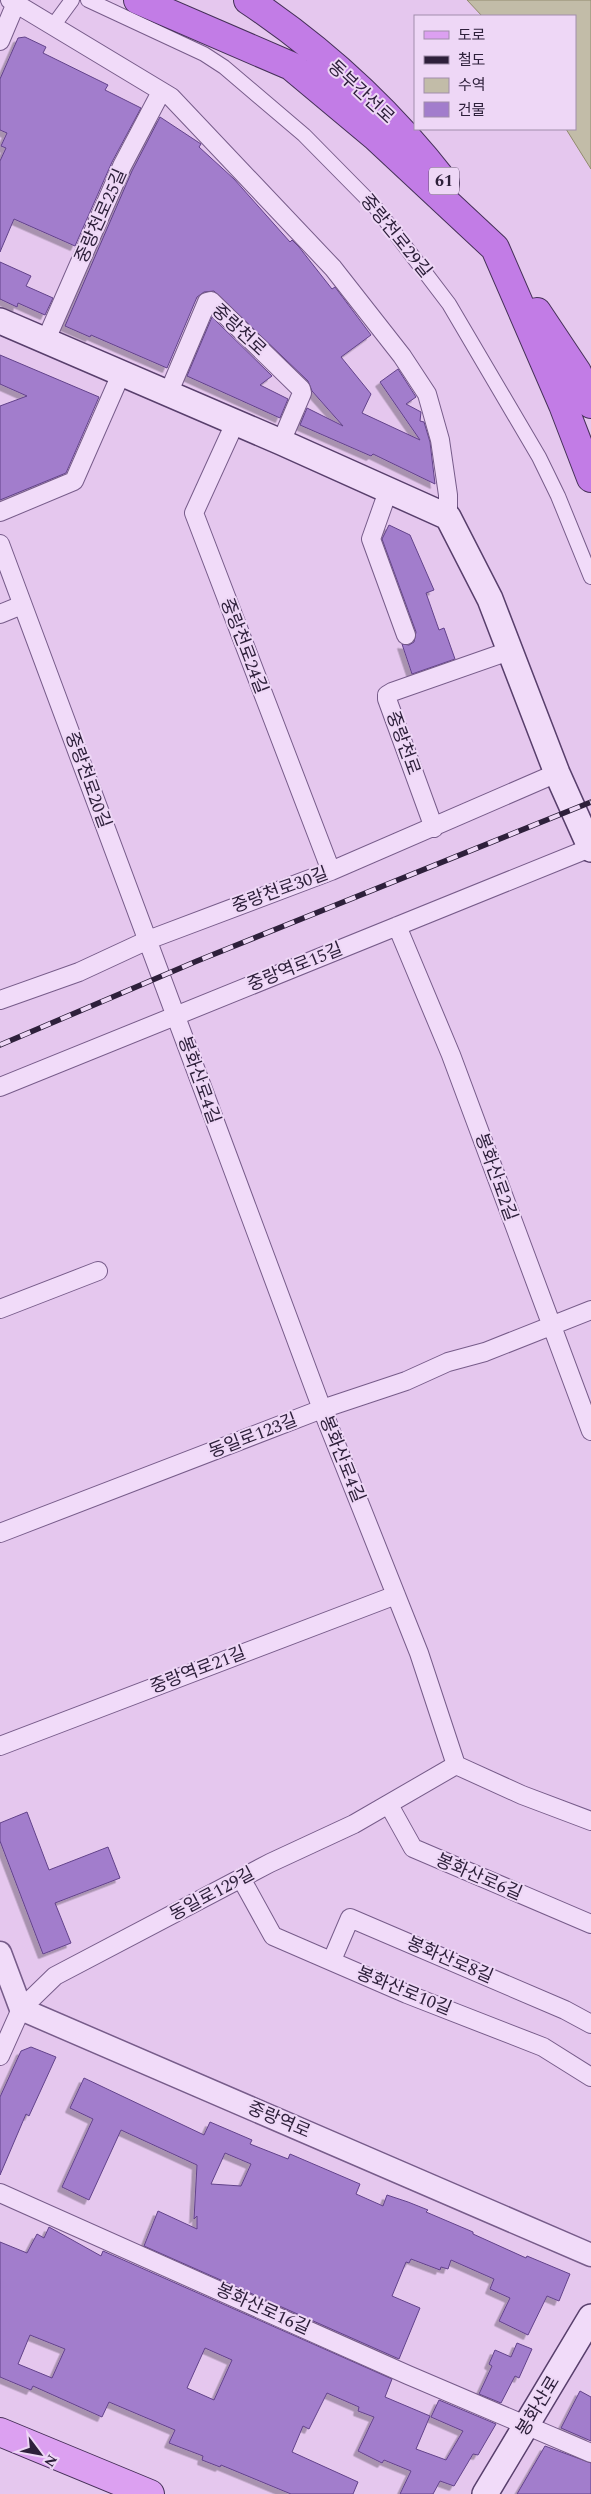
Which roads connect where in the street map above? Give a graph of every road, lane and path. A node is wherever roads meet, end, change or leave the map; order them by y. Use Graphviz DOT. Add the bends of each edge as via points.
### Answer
graph roads {
  1 [pos="72,0"];
  2 [pos="88,0"];
  3 [pos="138,0"];
  4 [pos="248,0"];
  5 [pos="13,1"];
  6 [pos="53,26"];
  7 [pos="0,41"];
  8 [pos="161,92"];
  9 [pos="495,248"];
  10 [pos="0,321"];
  11 [pos="45,342"];
  12 [pos="121,374"];
  13 [pos="168,394"];
  14 [pos="591,404"];
  15 [pos="235,423"];
  16 [pos="281,442"];
  17 [pos="591,478"];
  18 [pos="388,491"];
  19 [pos="0,512"];
  20 [pos="448,517"];
  21 [pos="0,544"];
  22 [pos="591,577"];
  23 [pos="22,606"];
  24 [pos="0,614"];
  25 [pos="406,635"];
  26 [pos="509,651"];
  27 [pos="557,773"];
  28 [pos="434,828"];
  29 [pos="591,849"];
  30 [pos="331,871"];
  31 [pos="397,926"];
  32 [pos="148,940"];
  33 [pos="0,1000"];
  34 [pos="175,1016"];
  35 [pos="0,1087"];
  36 [pos="98,1271"];
  37 [pos="0,1309"];
  38 [pos="591,1310"];
  39 [pos="551,1326"];
  40 [pos="322,1409"];
  41 [pos="591,1431"];
  42 [pos="0,1533"];
  43 [pos="396,1595"];
  44 [pos="0,1746"];
  45 [pos="456,1765"];
  46 [pos="389,1804"];
  47 [pos="591,1821"];
  48 [pos="242,1880"];
  49 [pos="591,1924"];
  50 [pos="0,1953"];
  51 [pos="332,1960"];
  52 [pos="21,2009"];
  53 [pos="591,2024"];
  54 [pos="0,2056"];
  55 [pos="591,2077"];
  56 [pos="0,2192"];
  57 [pos="591,2255"];
  58 [pos="591,2317"];
  59 [pos="526,2426"];
  60 [pos="0,2432"];
  61 [pos="591,2453"];
  62 [pos="150,2494"];
  63 [pos="485,2494"];
  1 -- 6 [label="street"];
  2 -- 22 [label="street, 중랑천로29길" via="204,54 224,67 304,134 376,208 449,304 516,418 558,496"];
  3 -- 9 [label="highway" via="291,66 376,137"];
  4 -- 9 [label="highway, 동부간선로 / 61" via="319,54 386,112"];
  5 -- 6 [label="street"];
  5 -- 7 [label="street"];
  6 -- 8 [label="street"];
  8 -- 11 [label="street, 중랑천로25길" via="122,166"];
  8 -- 20 [label="street" via="171,98 333,268 402,356 429,399 440,440"];
  9 -- 14 [label="highway, 동부간선로 / 61" via="577,372"];
  9 -- 17 [label="highway, 동부간선로 / 61" via="564,405"];
  10 -- 11 [label="main road"];
  11 -- 12 [label="main road"];
  12 -- 13 [label="main road"];
  12 -- 19 [label="street" via="74,481"];
  13 -- 15 [label="main road"];
  13 -- 16 [label="street, 중랑천로" via="207,302 211,302 302,389"];
  15 -- 16 [label="main road"];
  15 -- 30 [label="street, 중랑천로24길" via="194,513"];
  16 -- 18 [label="main road"];
  18 -- 20 [label="main road"];
  18 -- 25 [label="street" via="372,539"];
  20 -- 26 [label="main road" via="490,599"];
  21 -- 23 [label="street, 중랑천로20길"];
  23 -- 24 [label="street"];
  23 -- 32 [label="street, 중랑천로20길"];
  26 -- 27 [label="main road"];
  26 -- 28 [label="street, 중랑천로" via="387,695"];
  27 -- 28 [label="street, 중랑천로30길"];
  27 -- 29 [label="main road"];
  28 -- 30 [label="street, 중랑천로30길"];
  29 -- 31 [label="street, 중랑역로15길"];
  30 -- 32 [label="street, 중랑천로30길"];
  31 -- 34 [label="street, 중랑역로15길"];
  31 -- 39 [label="street, 봉화산로2길" via="454,1064"];
  32 -- 33 [label="street, 중랑천로30길" via="79,972"];
  32 -- 34 [label="street, 중랑천로20길"];
  34 -- 35 [label="street, 중랑역로15길"];
  34 -- 40 [label="street, 봉화산로4길"];
  36 -- 37 [label="street"];
  38 -- 39 [label="street, 동일로123길"];
  39 -- 40 [label="street, 동일로123길"];
  39 -- 41 [label="street, 봉화산로2길"];
  40 -- 42 [label="street, 동일로123길"];
  40 -- 43 [label="street, 봉화산로4길"];
  43 -- 44 [label="street, 중랑역로21길"];
  43 -- 45 [label="street, 봉화산로4길"];
  45 -- 46 [label="street, 동일로129길"];
  45 -- 47 [label="street"];
  46 -- 48 [label="street, 동일로129길"];
  46 -- 49 [label="street, 봉화산로6길" via="413,1848"];
  48 -- 51 [label="street, 봉화산로10길" via="273,1936"];
  48 -- 52 [label="street, 동일로129길" via="55,1976"];
  50 -- 52 [label="street"];
  51 -- 53 [label="street, 봉화산로8길" via="350,1918"];
  51 -- 55 [label="street, 봉화산로10길" via="407,1994 543,2047"];
  52 -- 54 [label="street, 동일로129길"];
  52 -- 57 [label="street, 중랑역로"];
  56 -- 59 [label="street, 봉화산로16길"];
  58 -- 59 [label="main road, 봉화산로"];
  59 -- 61 [label="street, 봉화산로16길"];
  59 -- 63 [label="main road, 봉화산로"];
  60 -- 62 [label="main road"];
}
